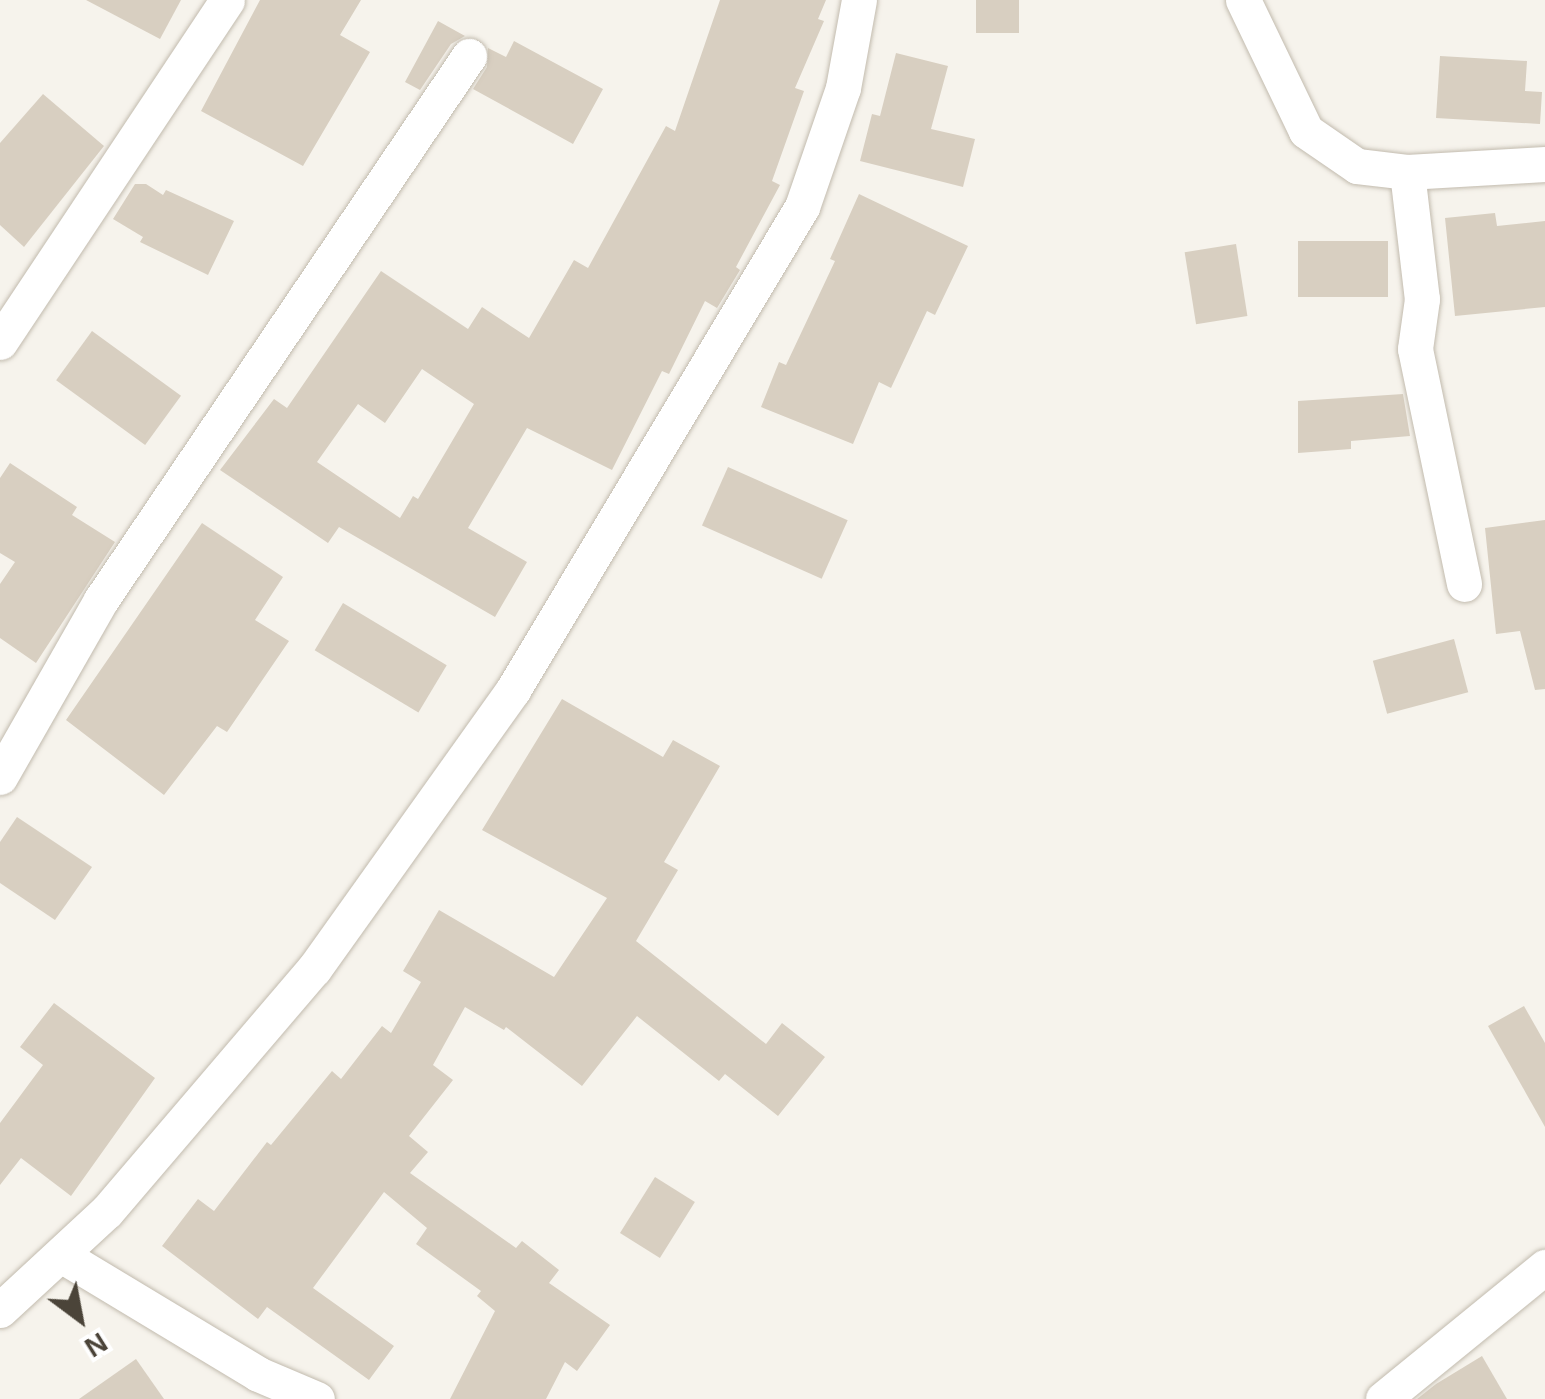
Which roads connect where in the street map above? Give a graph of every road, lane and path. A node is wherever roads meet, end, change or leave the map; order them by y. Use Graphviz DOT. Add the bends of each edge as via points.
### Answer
graph roads {
  1 [pos="227,0"];
  2 [pos="859,0"];
  3 [pos="1243,0"];
  4 [pos="468,56"];
  5 [pos="1545,164"];
  6 [pos="1407,172"];
  7 [pos="0,342"];
  8 [pos="1464,584"];
  9 [pos="0,777"];
  10 [pos="61,1255"];
  11 [pos="1545,1267"];
  12 [pos="0,1310"];
  13 [pos="317,1399"];
  14 [pos="1383,1399"];
  1 -- 7 [label="street"];
  2 -- 10 [label="street" via="843,88 802,207 512,690 314,969"];
  3 -- 6 [label="street" via="1306,131 1357,166"];
  4 -- 9 [label="street" via="101,600"];
  5 -- 6 [label="street"];
  6 -- 8 [label="street" via="1422,299 1415,349"];
  10 -- 12 [label="street"];
  10 -- 13 [label="street" via="258,1374"];
  11 -- 14 [label="street"];
}
